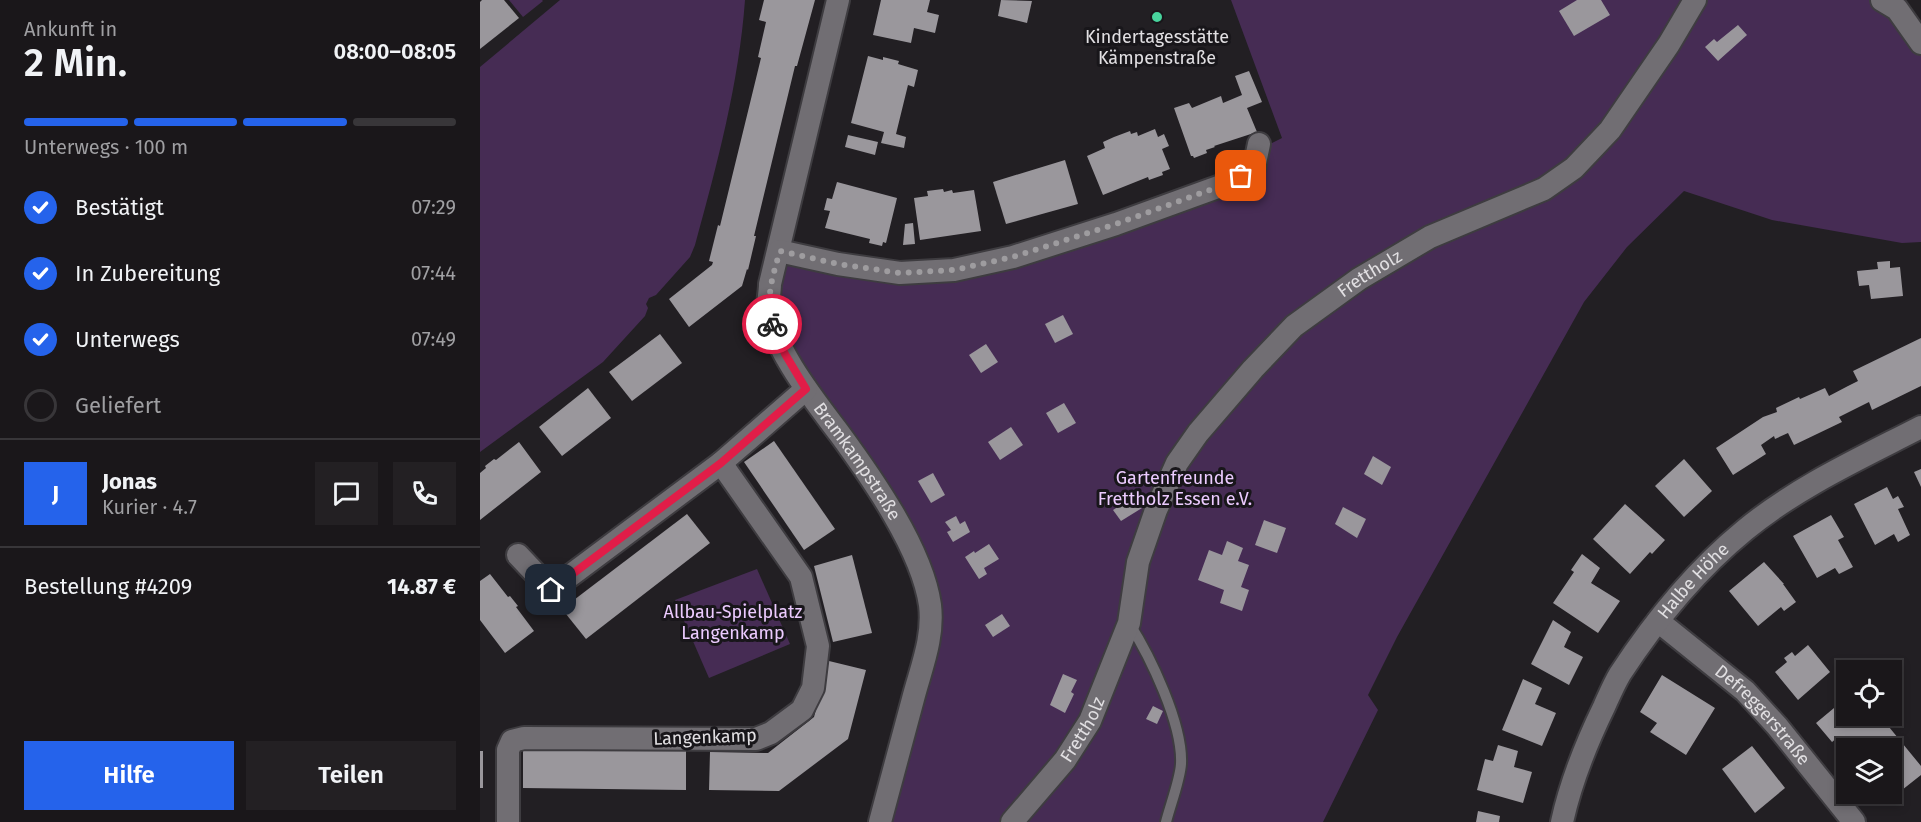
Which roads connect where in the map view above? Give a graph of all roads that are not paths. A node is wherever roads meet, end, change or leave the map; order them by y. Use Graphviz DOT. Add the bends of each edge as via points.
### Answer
graph roads {
  1 [pos="838,0"];
  2 [pos="1695,0"];
  3 [pos="1881,0"];
  4 [pos="1921,43"];
  5 [pos="1259,144"];
  6 [pos="780,251"];
  7 [pos="806,389"];
  8 [pos="1921,427"];
  9 [pos="721,463"];
  10 [pos="518,555"];
  11 [pos="1658,621"];
  12 [pos="1129,623"];
  13 [pos="508,822"];
  14 [pos="880,822"];
  15 [pos="1012,822"];
  16 [pos="1166,822"];
  17 [pos="1562,822"];
  18 [pos="1854,822"];
  1 -- 6 [label="street, Bramkampstraße"];
  2 -- 12 [label="street, Frettholz" via="1610,130 1574,168 1544,189 1430,237 1359,279 1294,326 1253,369 1177,463 1138,561"];
  3 -- 4 [label="street" via="1897,9"];
  5 -- 6 [label="street" via="1254,168 1229,183 1004,259 954,270 900,273"];
  6 -- 7 [label="street, Bramkampstraße" via="768,307 785,354"];
  7 -- 9 [label="street"];
  7 -- 14 [label="street, Bramkampstraße" via="896,518 920,569 930,606 929,644"];
  8 -- 11 [label="street, Halbe Höhe" via="1795,494 1744,530"];
  9 -- 10 [label="street" via="551,590"];
  9 -- 13 [label="street, Langenkamp" via="801,578 818,646 813,688 802,710 756,739 512,741 508,750"];
  11 -- 17 [label="street, Halbe Höhe" via="1619,676 1588,741"];
  11 -- 18 [label="street, Defreggerstraße" via="1744,691 1778,726"];
  12 -- 15 [label="street, Frettholz" via="1090,721 1065,760"];
  12 -- 16 [label="lane" via="1155,670 1179,745 1181,765"];
}
